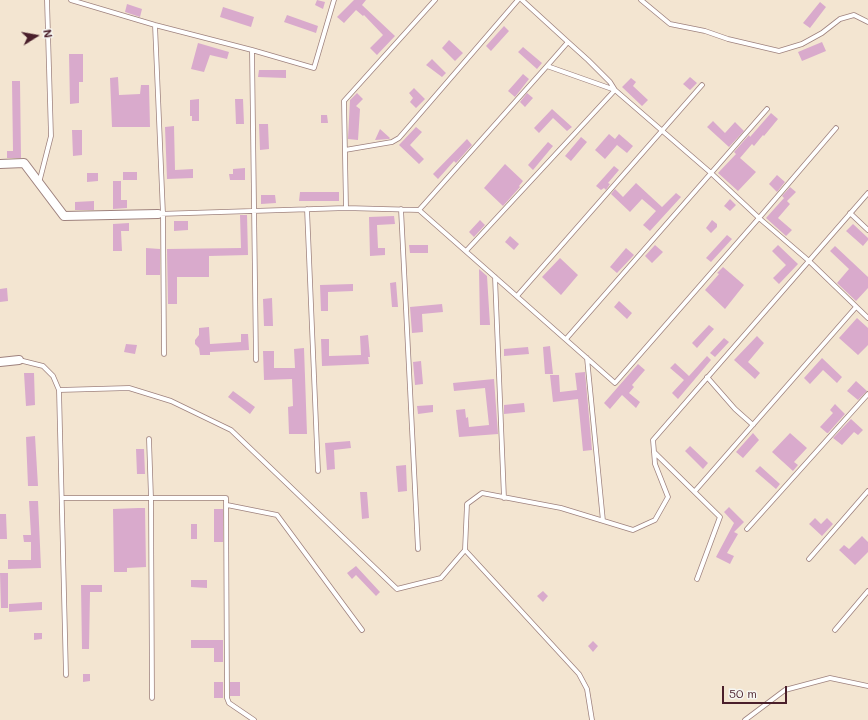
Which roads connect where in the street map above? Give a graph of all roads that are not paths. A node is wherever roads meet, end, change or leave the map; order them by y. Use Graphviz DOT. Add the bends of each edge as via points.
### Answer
graph roads {
  1 [pos="47,0"];
  2 [pos="71,0"];
  3 [pos="334,0"];
  4 [pos="435,0"];
  5 [pos="522,0"];
  6 [pos="641,0"];
  7 [pos="868,22"];
  8 [pos="155,25"];
  9 [pos="568,42"];
  10 [pos="252,50"];
  11 [pos="546,66"];
  12 [pos="702,85"];
  13 [pos="615,90"];
  14 [pos="767,109"];
  15 [pos="836,128"];
  16 [pos="662,130"];
  17 [pos="345,150"];
  18 [pos="0,164"];
  19 [pos="711,173"];
  20 [pos="39,183"];
  21 [pos="868,193"];
  22 [pos="346,208"];
  23 [pos="307,209"];
  24 [pos="402,209"];
  25 [pos="420,210"];
  26 [pos="254,211"];
  27 [pos="160,214"];
  28 [pos="850,214"];
  29 [pos="760,218"];
  30 [pos="868,230"];
  31 [pos="466,251"];
  32 [pos="809,261"];
  33 [pos="495,277"];
  34 [pos="517,296"];
  35 [pos="856,307"];
  36 [pos="868,318"];
  37 [pos="566,340"];
  38 [pos="164,354"];
  39 [pos="587,358"];
  40 [pos="19,360"];
  41 [pos="256,360"];
  42 [pos="0,362"];
  43 [pos="707,377"];
  44 [pos="59,390"];
  45 [pos="868,394"];
  46 [pos="753,425"];
  47 [pos="149,439"];
  48 [pos="654,451"];
  49 [pos="318,471"];
  50 [pos="695,491"];
  51 [pos="868,491"];
  52 [pos="62,498"];
  53 [pos="151,498"];
  54 [pos="504,498"];
  55 [pos="227,505"];
  56 [pos="603,521"];
  57 [pos="747,529"];
  58 [pos="418,549"];
  59 [pos="464,550"];
  60 [pos="809,559"];
  61 [pos="697,579"];
  62 [pos="868,591"];
  63 [pos="362,630"];
  64 [pos="835,630"];
  65 [pos="66,675"];
  66 [pos="868,686"];
  67 [pos="152,698"];
  68 [pos="254,720"];
  69 [pos="592,720"];
  70 [pos="745,720"];
  1 -- 20 [label="lane" via="51,136"];
  2 -- 8 [label="lane"];
  3 -- 10 [label="lane" via="314,68"];
  4 -- 17 [label="lane" via="344,101"];
  5 -- 9 [label="lane"];
  5 -- 17 [label="lane" via="400,138 392,142"];
  6 -- 7 [label="lane" via="670,24 779,51 802,44 840,19 854,15"];
  8 -- 10 [label="lane"];
  8 -- 27 [label="lane"];
  9 -- 11 [label="lane"];
  9 -- 13 [label="lane" via="610,82"];
  10 -- 26 [label="lane"];
  11 -- 13 [label="lane"];
  11 -- 25 [label="lane"];
  12 -- 16 [label="lane"];
  13 -- 16 [label="lane"];
  13 -- 31 [label="lane"];
  14 -- 19 [label="lane"];
  15 -- 29 [label="lane"];
  16 -- 19 [label="lane"];
  16 -- 34 [label="lane"];
  17 -- 22 [label="lane"];
  18 -- 20 [label="street" via="24,163"];
  19 -- 29 [label="lane"];
  19 -- 37 [label="lane"];
  20 -- 27 [label="street" via="64,216"];
  21 -- 28 [label="lane"];
  22 -- 23 [label="lane"];
  22 -- 24 [label="lane"];
  23 -- 26 [label="lane"];
  23 -- 49 [label="lane"];
  24 -- 25 [label="lane"];
  24 -- 58 [label="lane"];
  25 -- 31 [label="lane"];
  26 -- 27 [label="lane"];
  26 -- 41 [label="lane"];
  27 -- 38 [label="lane"];
  28 -- 30 [label="lane"];
  28 -- 32 [label="lane"];
  29 -- 32 [label="lane"];
  29 -- 39 [label="lane" via="616,383"];
  31 -- 33 [label="lane"];
  32 -- 35 [label="lane"];
  32 -- 43 [label="lane"];
  33 -- 34 [label="lane"];
  33 -- 54 [label="lane"];
  34 -- 37 [label="lane"];
  35 -- 36 [label="lane"];
  35 -- 46 [label="lane"];
  37 -- 39 [label="lane"];
  39 -- 56 [label="lane"];
  40 -- 42 [label="street"];
  40 -- 44 [label="lane" via="43,366 53,376"];
  43 -- 46 [label="lane"];
  43 -- 48 [label="lane" via="653,440"];
  44 -- 52 [label="lane"];
  44 -- 59 [label="lane" via="128,388 171,401 231,430 396,589 441,578"];
  45 -- 57 [label="lane"];
  46 -- 50 [label="lane"];
  47 -- 53 [label="lane"];
  48 -- 50 [label="lane"];
  48 -- 56 [label="lane" via="655,464 668,497 655,520 633,530"];
  50 -- 61 [label="lane" via="720,517"];
  51 -- 60 [label="lane"];
  52 -- 53 [label="lane"];
  52 -- 65 [label="lane"];
  53 -- 55 [label="lane" via="226,498"];
  53 -- 67 [label="lane"];
  54 -- 56 [label="lane" via="561,508"];
  54 -- 59 [label="lane" via="482,494 467,504"];
  55 -- 63 [label="lane" via="277,515"];
  55 -- 68 [label="lane" via="227,698 229,703"];
  59 -- 69 [label="lane" via="579,674 587,689"];
  62 -- 64 [label="lane"];
  66 -- 70 [label="lane" via="830,678 785,690"];
}
